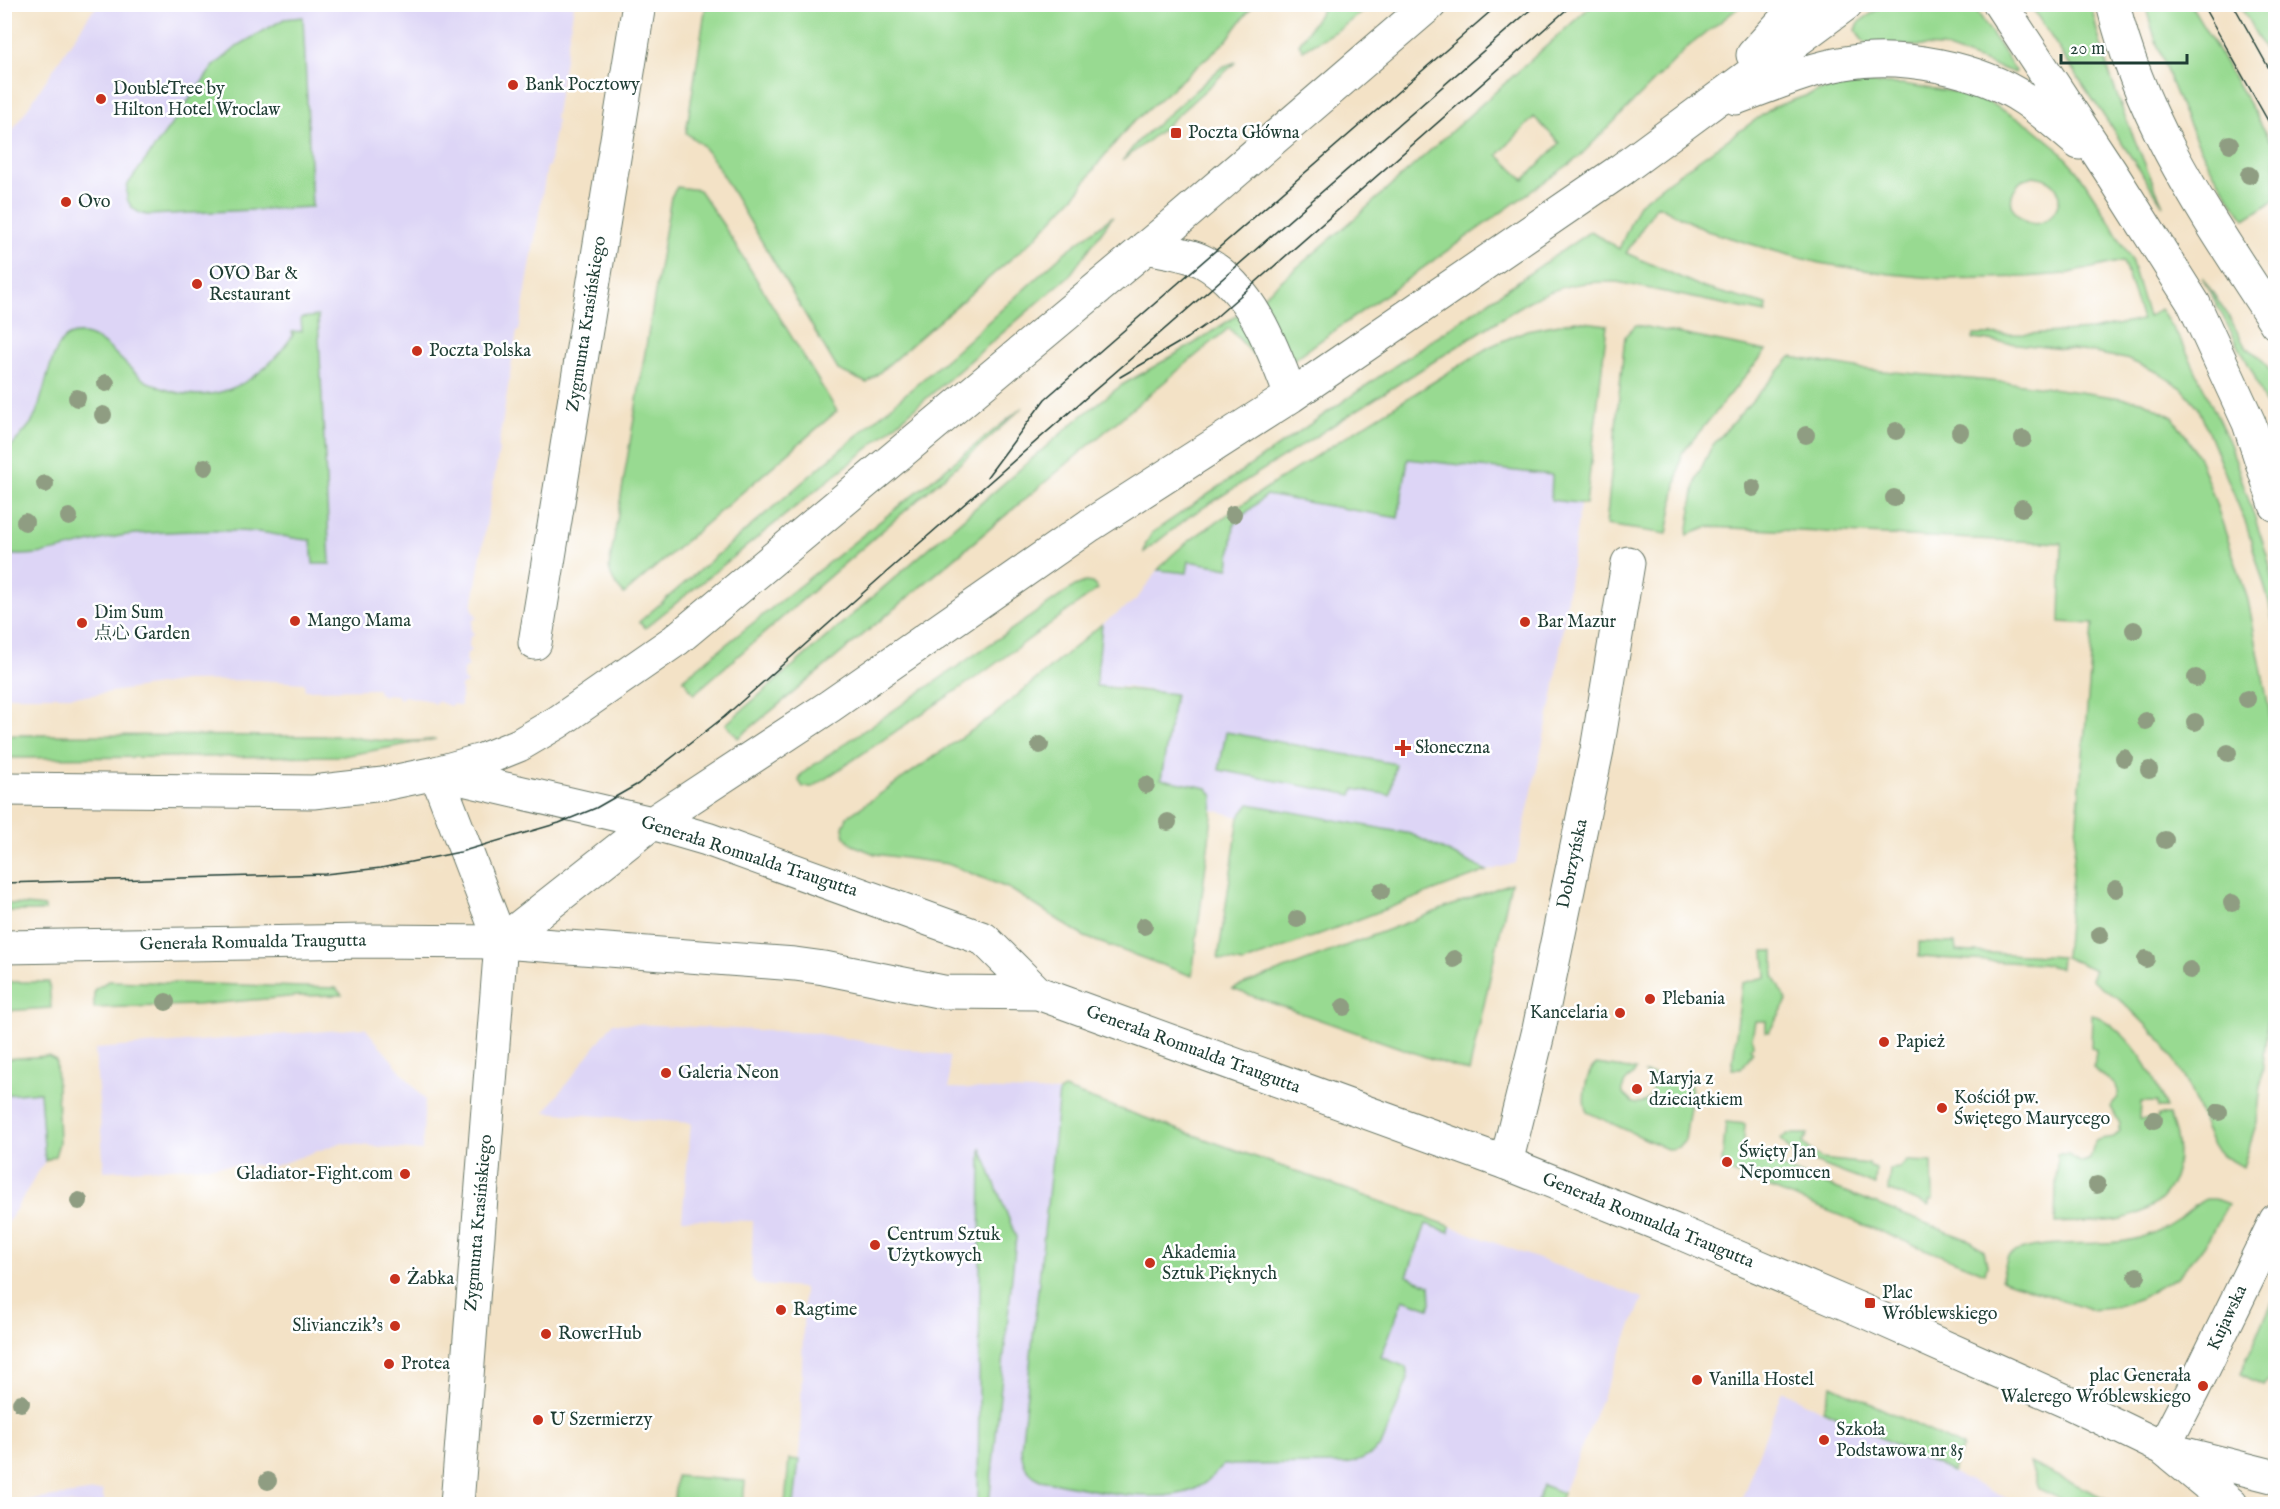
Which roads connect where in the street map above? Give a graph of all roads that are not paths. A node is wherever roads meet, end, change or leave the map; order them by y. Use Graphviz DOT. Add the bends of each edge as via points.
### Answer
graph roads {
  1 [pos="639,4"];
  2 [pos="1430,4"];
  3 [pos="1799,4"];
  4 [pos="1846,4"];
  5 [pos="2000,4"];
  6 [pos="2113,4"];
  7 [pos="1704,110"];
  8 [pos="2106,165"];
  9 [pos="1146,247"];
  10 [pos="2276,323"];
  11 [pos="1291,396"];
  12 [pos="2276,505"];
  13 [pos="1628,563"];
  14 [pos="535,643"];
  15 [pos="436,773"];
  16 [pos="4,789"];
  17 [pos="652,823"];
  18 [pos="501,942"];
  19 [pos="4,947"];
  20 [pos="1038,993"];
  21 [pos="1506,1163"];
  22 [pos="2276,1220"];
  23 [pos="2163,1448"];
  24 [pos="2276,1476"];
  25 [pos="457,1504"];
  26 [pos="2231,1504"];
  1 -- 14 [label="main road, Zygmunta Krasińskiego"];
  2 -- 9 [label="main road"];
  3 -- 7 [label="main road"];
  4 -- 7 [label="main road"];
  5 -- 8 [label="main road"];
  6 -- 10 [label="main road" via="2143,96 2168,150"];
  7 -- 8 [label="main road" via="1845,63 1869,60 1932,64 1974,74 2025,99"];
  7 -- 11 [label="main road"];
  8 -- 12 [label="main road" via="2194,304 2249,423"];
  9 -- 11 [label="main road" via="1204,261 1242,295 1272,344"];
  9 -- 15 [label="main road" via="676,640 519,745"];
  11 -- 17 [label="main road" via="1090,525 840,699"];
  13 -- 21 [label="main road, Dobrzyńska" via="1597,750 1538,1034"];
  15 -- 16 [label="main road, Generała Romualda Traugutta" via="313,792"];
  15 -- 17 [label="main road, Generała Romualda Traugutta"];
  15 -- 18 [label="main road"];
  17 -- 18 [label="main road"];
  17 -- 20 [label="main road, Generała Romualda Traugutta" via="707,839 984,939"];
  18 -- 19 [label="main road, Generała Romualda Traugutta"];
  18 -- 20 [label="main road, Generała Romualda Traugutta" via="795,964 943,992"];
  18 -- 25 [label="main road, Zygmunta Krasińskiego"];
  20 -- 21 [label="main road, Generała Romualda Traugutta"];
  21 -- 23 [label="main road, Generała Romualda Traugutta" via="1861,1309"];
  22 -- 23 [label="main road, Kujawska"];
  23 -- 24 [label="main road"];
  23 -- 26 [label="main road, Generała Romualda Traugutta"];
}
